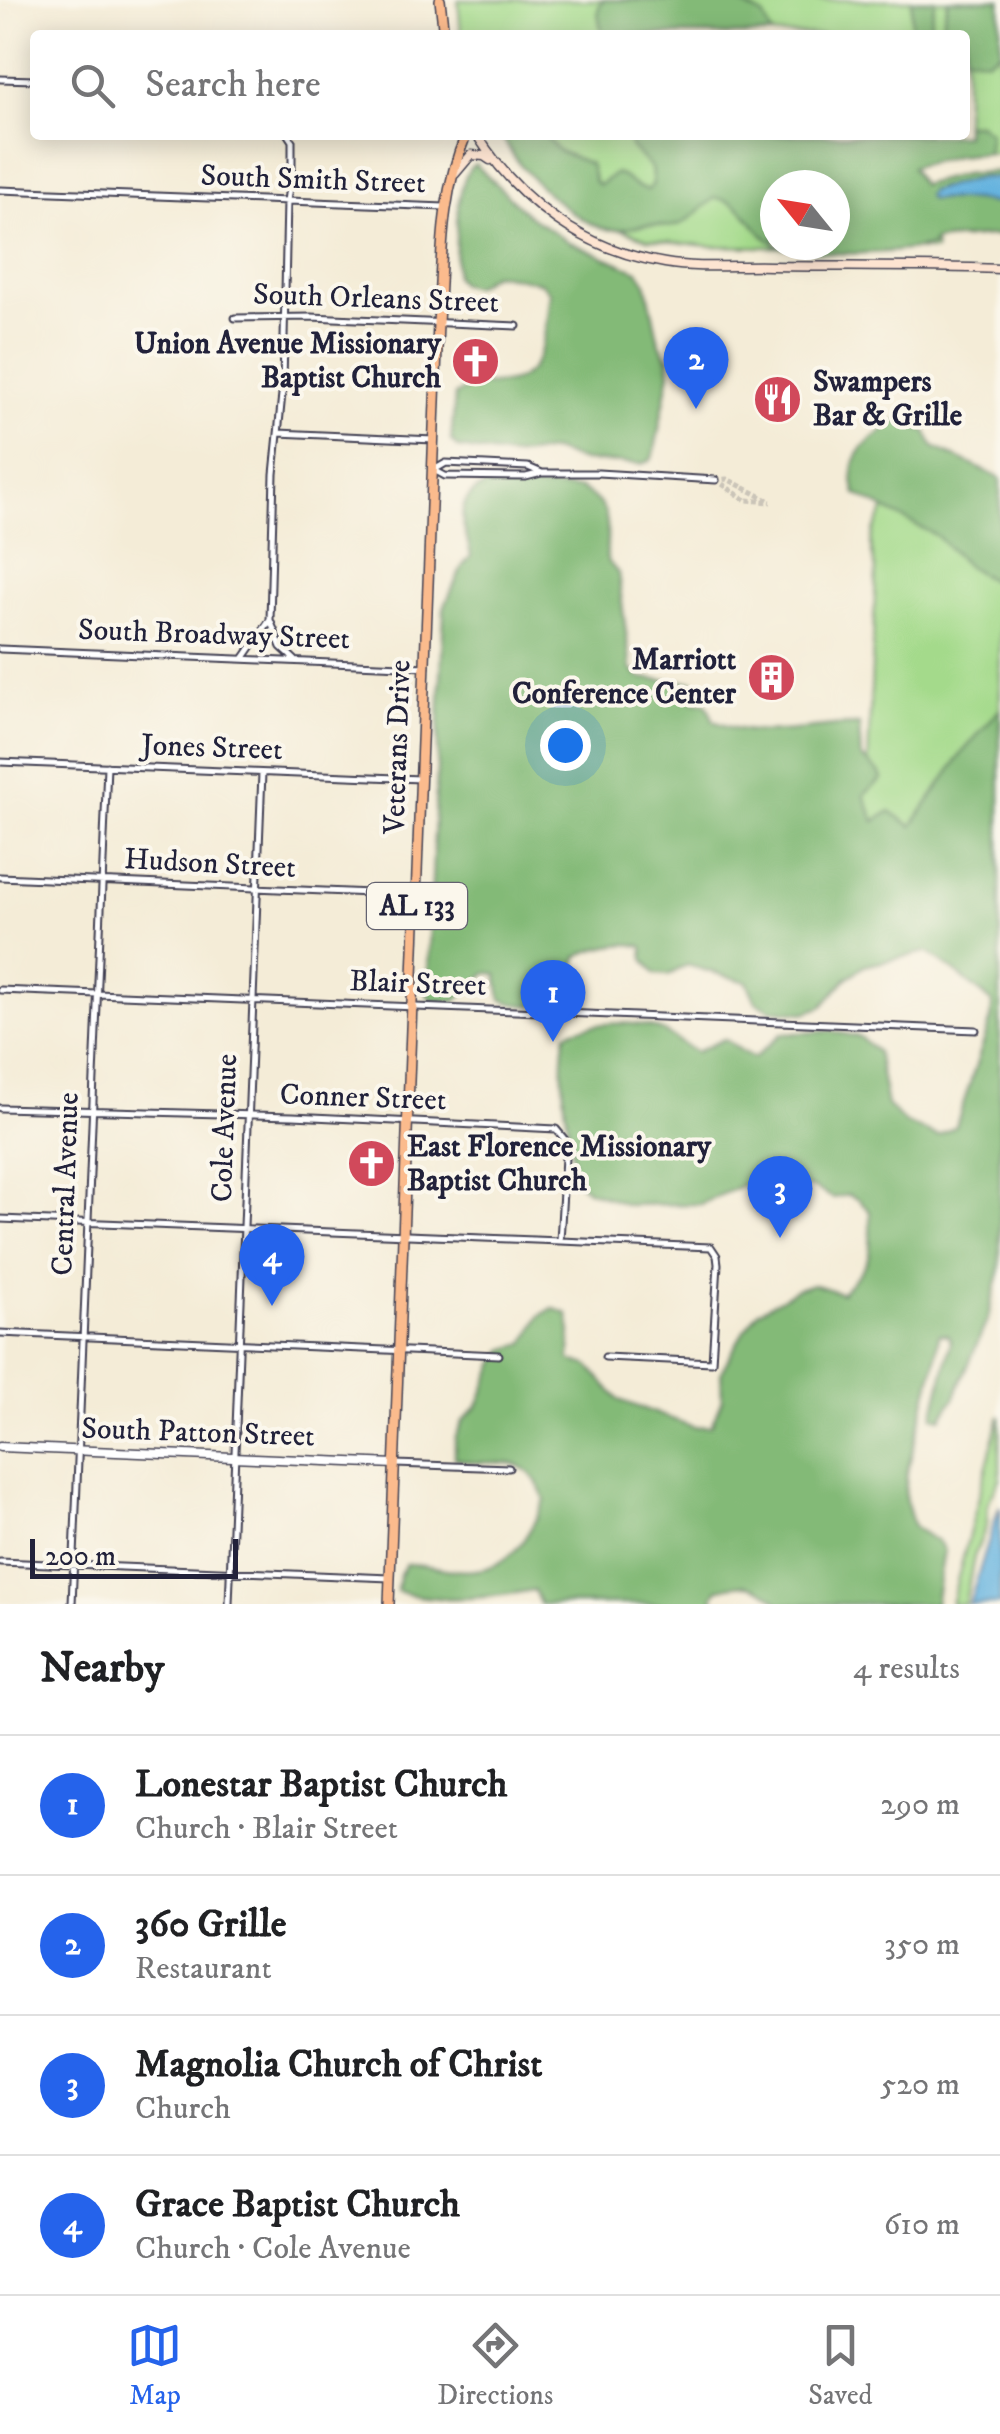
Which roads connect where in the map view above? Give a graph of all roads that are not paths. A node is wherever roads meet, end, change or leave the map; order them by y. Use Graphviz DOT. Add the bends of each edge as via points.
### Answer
graph roads {
  1 [pos="440,0"];
  2 [pos="443,30"];
  3 [pos="0,79"];
  4 [pos="30,80"];
  5 [pos="291,140"];
  6 [pos="457,140"];
  7 [pos="464,140"];
  8 [pos="480,140"];
  9 [pos="455,162"];
  10 [pos="496,166"];
  11 [pos="449,182"];
  12 [pos="0,190"];
  13 [pos="287,201"];
  14 [pos="444,207"];
  15 [pos="1000,270"];
  16 [pos="284,317"];
  17 [pos="235,318"];
  18 [pos="438,323"];
  19 [pos="516,326"];
  20 [pos="278,433"];
  21 [pos="434,440"];
  22 [pos="434,470"];
  23 [pos="542,473"];
  24 [pos="716,480"];
  25 [pos="270,620"];
  26 [pos="0,648"];
  27 [pos="243,659"];
  28 [pos="303,662"];
  29 [pos="426,667"];
  30 [pos="0,762"];
  31 [pos="106,766"];
  32 [pos="262,773"];
  33 [pos="421,780"];
  34 [pos="0,877"];
  35 [pos="102,882"];
  36 [pos="257,888"];
  37 [pos="417,895"];
  38 [pos="0,990"];
  39 [pos="97,993"];
  40 [pos="253,1000"];
  41 [pos="412,1006"];
  42 [pos="976,1030"];
  43 [pos="0,1108"];
  44 [pos="92,1111"];
  45 [pos="248,1116"];
  46 [pos="408,1123"];
  47 [pos="0,1219"];
  48 [pos="87,1223"];
  49 [pos="244,1229"];
  50 [pos="404,1235"];
  51 [pos="560,1241"];
  52 [pos="0,1333"];
  53 [pos="82,1337"];
  54 [pos="239,1344"];
  55 [pos="399,1350"];
  56 [pos="499,1355"];
  57 [pos="605,1357"];
  58 [pos="0,1447"];
  59 [pos="78,1450"];
  60 [pos="235,1457"];
  61 [pos="394,1464"];
  62 [pos="509,1468"];
  63 [pos="0,1562"];
  64 [pos="73,1565"];
  65 [pos="230,1572"];
  66 [pos="390,1578"];
  67 [pos="72,1604"];
  68 [pos="229,1604"];
  69 [pos="389,1604"];
  1 -- 2 [label="main road"];
  3 -- 4 [label="street"];
  5 -- 13 [label="street"];
  6 -- 9 [label="main road"];
  7 -- 9 [label="main road, Veterans Drive / AL 133"];
  8 -- 10 [label="main road"];
  9 -- 11 [label="main road, Veterans Drive / AL 133"];
  10 -- 11 [label="main road" via="471,156"];
  10 -- 15 [label="main road" via="569,229 664,263"];
  11 -- 14 [label="main road, Veterans Drive / AL 133"];
  12 -- 13 [label="street, South Smith Street"];
  13 -- 14 [label="street, South Smith Street"];
  13 -- 16 [label="street"];
  14 -- 18 [label="main road, Veterans Drive / AL 133"];
  16 -- 17 [label="street, South Orleans Street"];
  16 -- 18 [label="street, South Orleans Street"];
  16 -- 20 [label="street"];
  18 -- 19 [label="street, South Orleans Street"];
  18 -- 21 [label="main road, Veterans Drive / AL 133"];
  20 -- 21 [label="street"];
  20 -- 25 [label="street"];
  21 -- 22 [label="main road, Veterans Drive / AL 133"];
  22 -- 23 [label="street" via="445,476"];
  22 -- 23 [label="street" via="446,463"];
  22 -- 29 [label="main road, Veterans Drive / AL 133"];
  23 -- 24 [label="street"];
  25 -- 27 [label="street"];
  25 -- 28 [label="street" via="281,647"];
  26 -- 27 [label="street, South Broadway Street"];
  27 -- 28 [label="street, South Broadway Street"];
  28 -- 29 [label="street, South Broadway Street"];
  29 -- 33 [label="main road, Veterans Drive / AL 133"];
  30 -- 31 [label="street, Jones Street"];
  31 -- 32 [label="street, Jones Street"];
  31 -- 35 [label="street, Central Avenue"];
  32 -- 33 [label="street, Jones Street"];
  32 -- 36 [label="street, Cole Avenue"];
  33 -- 37 [label="main road, Veterans Drive / AL 133"];
  34 -- 35 [label="street, Hudson Street"];
  35 -- 36 [label="street, Hudson Street"];
  35 -- 39 [label="street, Central Avenue"];
  36 -- 37 [label="street, Hudson Street"];
  36 -- 40 [label="street, Cole Avenue"];
  37 -- 41 [label="main road, Veterans Drive / AL 133"];
  38 -- 39 [label="street, Blair Street"];
  39 -- 40 [label="street, Blair Street"];
  39 -- 44 [label="street, Central Avenue"];
  40 -- 41 [label="street, Blair Street"];
  40 -- 45 [label="street, Cole Avenue"];
  41 -- 42 [label="street, Blair Street"];
  41 -- 46 [label="main road, Veterans Drive / AL 133"];
  43 -- 44 [label="street, Conner Street"];
  44 -- 45 [label="street, Conner Street"];
  44 -- 48 [label="street, Central Avenue"];
  45 -- 46 [label="street, Conner Street"];
  45 -- 49 [label="street, Cole Avenue"];
  46 -- 50 [label="main road, Veterans Drive / AL 133"];
  46 -- 51 [label="street, Conner Street" via="556,1129 566,1140"];
  47 -- 48 [label="street"];
  48 -- 49 [label="street"];
  48 -- 53 [label="street, Central Avenue"];
  49 -- 50 [label="street"];
  49 -- 54 [label="street, Cole Avenue"];
  50 -- 51 [label="street"];
  50 -- 55 [label="main road, Veterans Drive / AL 133"];
  51 -- 57 [label="street" via="711,1247 718,1256 712,1362"];
  52 -- 53 [label="street"];
  53 -- 54 [label="street"];
  53 -- 59 [label="street, Central Avenue"];
  54 -- 55 [label="street"];
  54 -- 60 [label="street, Cole Avenue"];
  55 -- 56 [label="street"];
  55 -- 61 [label="main road, Veterans Drive / AL 133"];
  58 -- 59 [label="street, South Patton Street"];
  59 -- 60 [label="street, South Patton Street"];
  59 -- 64 [label="street, Central Avenue"];
  60 -- 61 [label="street, South Patton Street"];
  60 -- 65 [label="street, Cole Avenue"];
  61 -- 62 [label="street"];
  61 -- 66 [label="main road, Veterans Drive / AL 133"];
  63 -- 64 [label="street"];
  64 -- 65 [label="street"];
  64 -- 67 [label="street, Central Avenue"];
  65 -- 66 [label="street"];
  65 -- 68 [label="street, Cole Avenue"];
  66 -- 69 [label="main road, Veterans Drive / AL 133"];
}
